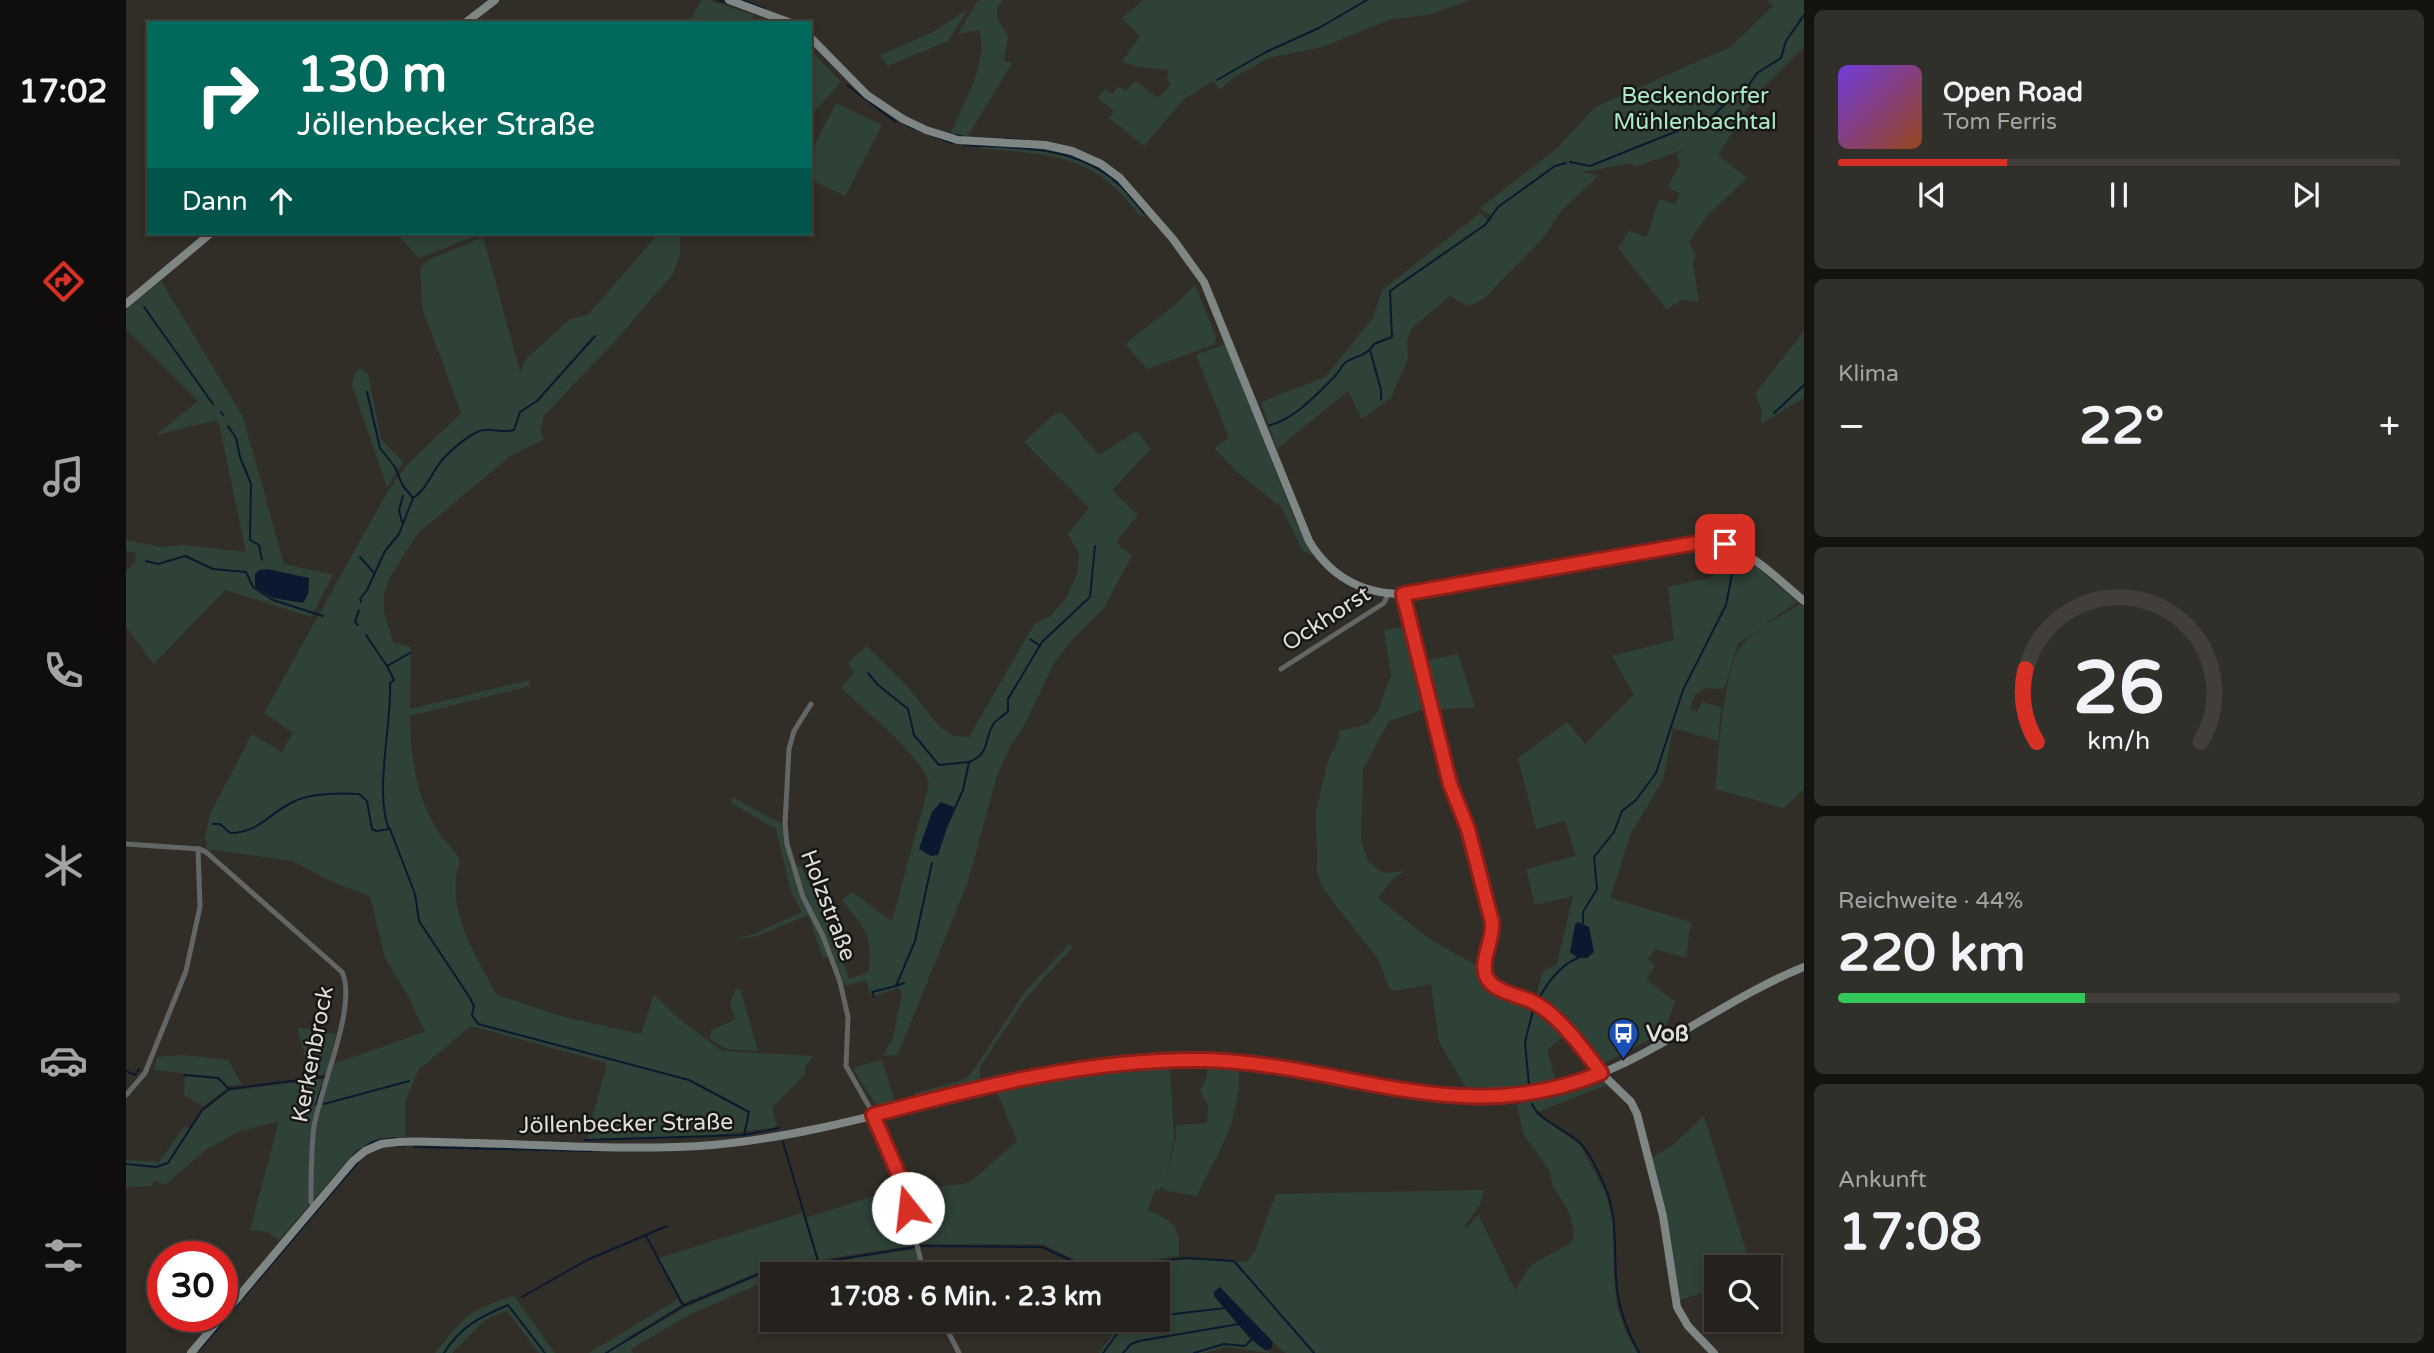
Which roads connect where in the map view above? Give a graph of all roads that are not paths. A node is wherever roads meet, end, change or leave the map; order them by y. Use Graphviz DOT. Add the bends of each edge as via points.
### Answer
graph roads {
  1 [pos="495,0"];
  2 [pos="729,0"];
  3 [pos="468,21"];
  4 [pos="786,21"];
  5 [pos="812,39"];
  6 [pos="209,235"];
  7 [pos="126,304"];
  8 [pos="1388,594"];
  9 [pos="1403,594"];
  10 [pos="1804,601"];
  11 [pos="1280,669"];
  12 [pos="811,704"];
  13 [pos="126,844"];
  14 [pos="198,849"];
  15 [pos="1804,967"];
  16 [pos="1601,1073"];
  17 [pos="126,1095"];
  18 [pos="873,1115"];
  19 [pos="316,1206"];
  20 [pos="921,1262"];
  21 [pos="948,1332"];
  22 [pos="191,1353"];
  23 [pos="959,1353"];
  24 [pos="1714,1353"];
  1 -- 3 [label="street"];
  2 -- 4 [label="street"];
  5 -- 8 [label="street" via="867,95 926,130 958,140 1052,146 1085,157 1120,178 1204,282 1315,552 1346,580"];
  6 -- 7 [label="street"];
  8 -- 9 [label="street"];
  8 -- 11 [label="street, Ockhorst" via="1384,603"];
  9 -- 10 [label="street" via="1702,542 1741,550"];
  9 -- 16 [label="street" via="1450,784 1468,829 1492,922 1486,976 1496,987 1548,1012"];
  12 -- 18 [label="street, Holzstraße" via="793,731 789,749 787,844 803,897 840,982 848,1017 846,1066"];
  13 -- 14 [label="street"];
  14 -- 17 [label="street" via="200,907 186,971 145,1073"];
  14 -- 19 [label="street, Kerkenbrock" via="345,978 339,1031 314,1127 311,1185"];
  15 -- 16 [label="street, Jöllenbecker Straße"];
  16 -- 18 [label="street, Jöllenbecker Straße" via="1541,1092 1481,1098 1430,1095 1253,1064 1171,1060 1031,1077"];
  16 -- 24 [label="street" via="1637,1114 1663,1216 1677,1307"];
  18 -- 19 [label="street, Jöllenbecker Straße" via="710,1145 381,1144 353,1161"];
  18 -- 20 [label="street, Holzstraße" via="906,1193"];
  19 -- 22 [label="street, Jöllenbecker Straße"];
  21 -- 23 [label="street"];
}
